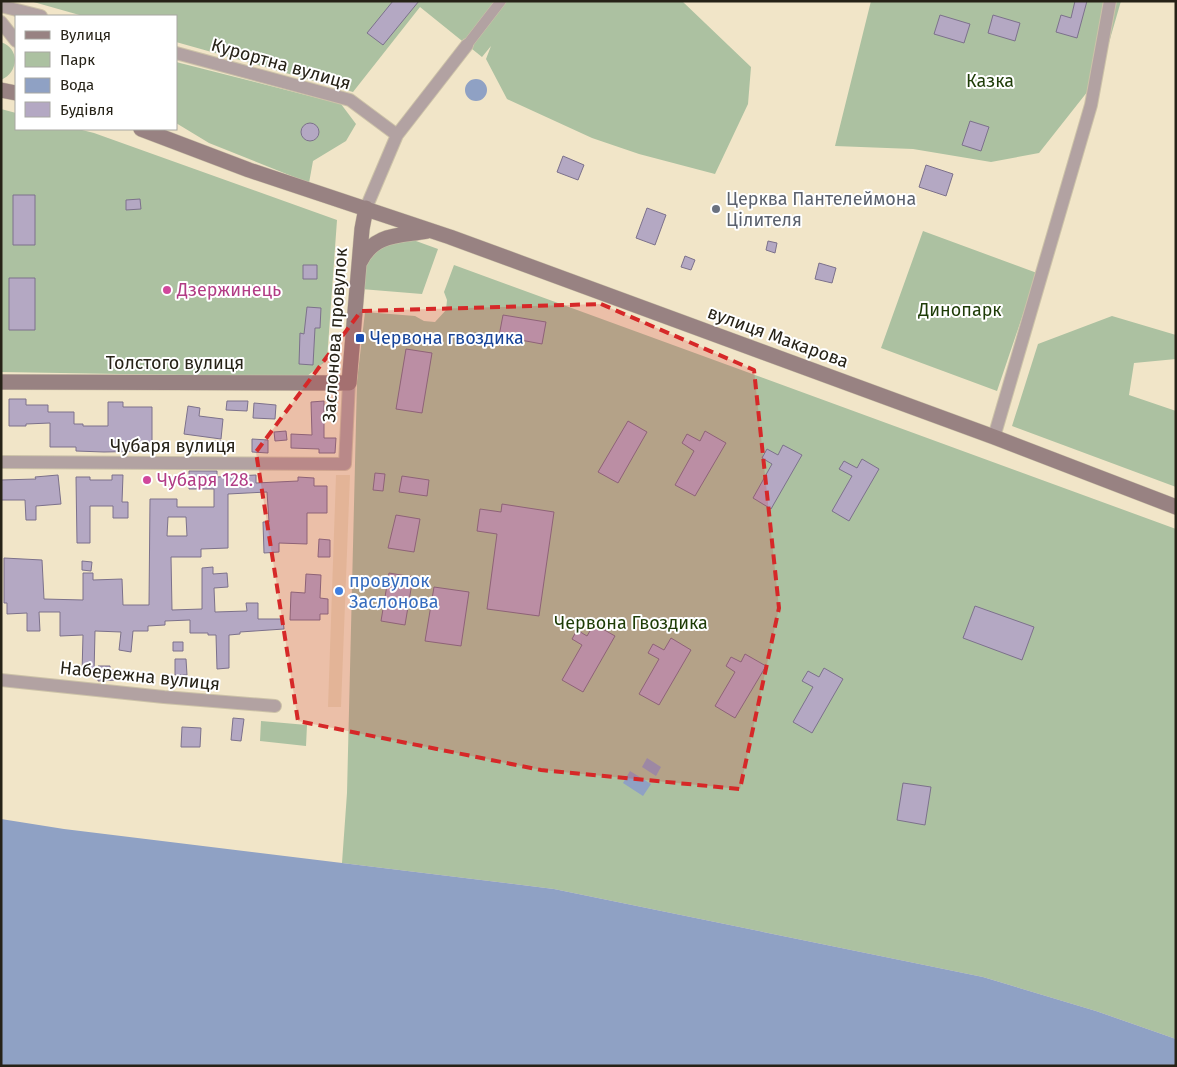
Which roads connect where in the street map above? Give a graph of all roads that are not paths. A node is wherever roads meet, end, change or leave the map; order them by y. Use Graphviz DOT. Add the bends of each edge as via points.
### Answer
graph roads {
  1 [pos="501,1"];
  2 [pos="1110,1"];
  3 [pos="1,6"];
  4 [pos="37,15"];
  5 [pos="1,22"];
  6 [pos="15,40"];
  7 [pos="467,45"];
  8 [pos="178,54"];
  9 [pos="1,90"];
  10 [pos="15,93"];
  11 [pos="144,130"];
  12 [pos="396,136"];
  13 [pos="366,208"];
  14 [pos="429,231"];
  15 [pos="359,264"];
  16 [pos="1,382"];
  17 [pos="348,383"];
  18 [pos="994,437"];
  19 [pos="1,462"];
  20 [pos="345,464"];
  21 [pos="1176,506"];
  22 [pos="1,680"];
  23 [pos="274,706"];
  1 -- 7 [label="street"];
  2 -- 18 [label="street" via="1091,105"];
  3 -- 4 [label="street"];
  5 -- 6 [label="street"];
  7 -- 12 [label="street"];
  8 -- 12 [label="street, Курортна вулиця" via="350,100"];
  9 -- 10 [label="main road"];
  11 -- 13 [label="main road, вулиця Макарова" via="249,170"];
  12 -- 13 [label="street"];
  13 -- 14 [label="main road, вулиця Макарова"];
  13 -- 15 [label="main road, Заслонова провулок"];
  14 -- 15 [label="main road" via="389,236 364,253"];
  14 -- 18 [label="main road, вулиця Макарова"];
  15 -- 17 [label="main road, Заслонова провулок"];
  16 -- 17 [label="main road, Толстого вулиця"];
  17 -- 20 [label="street, Заслонова провулок"];
  18 -- 21 [label="main road, вулиця Макарова"];
  19 -- 20 [label="street, Чубаря вулиця"];
  22 -- 23 [label="street, Набережна вулиця"];
}
